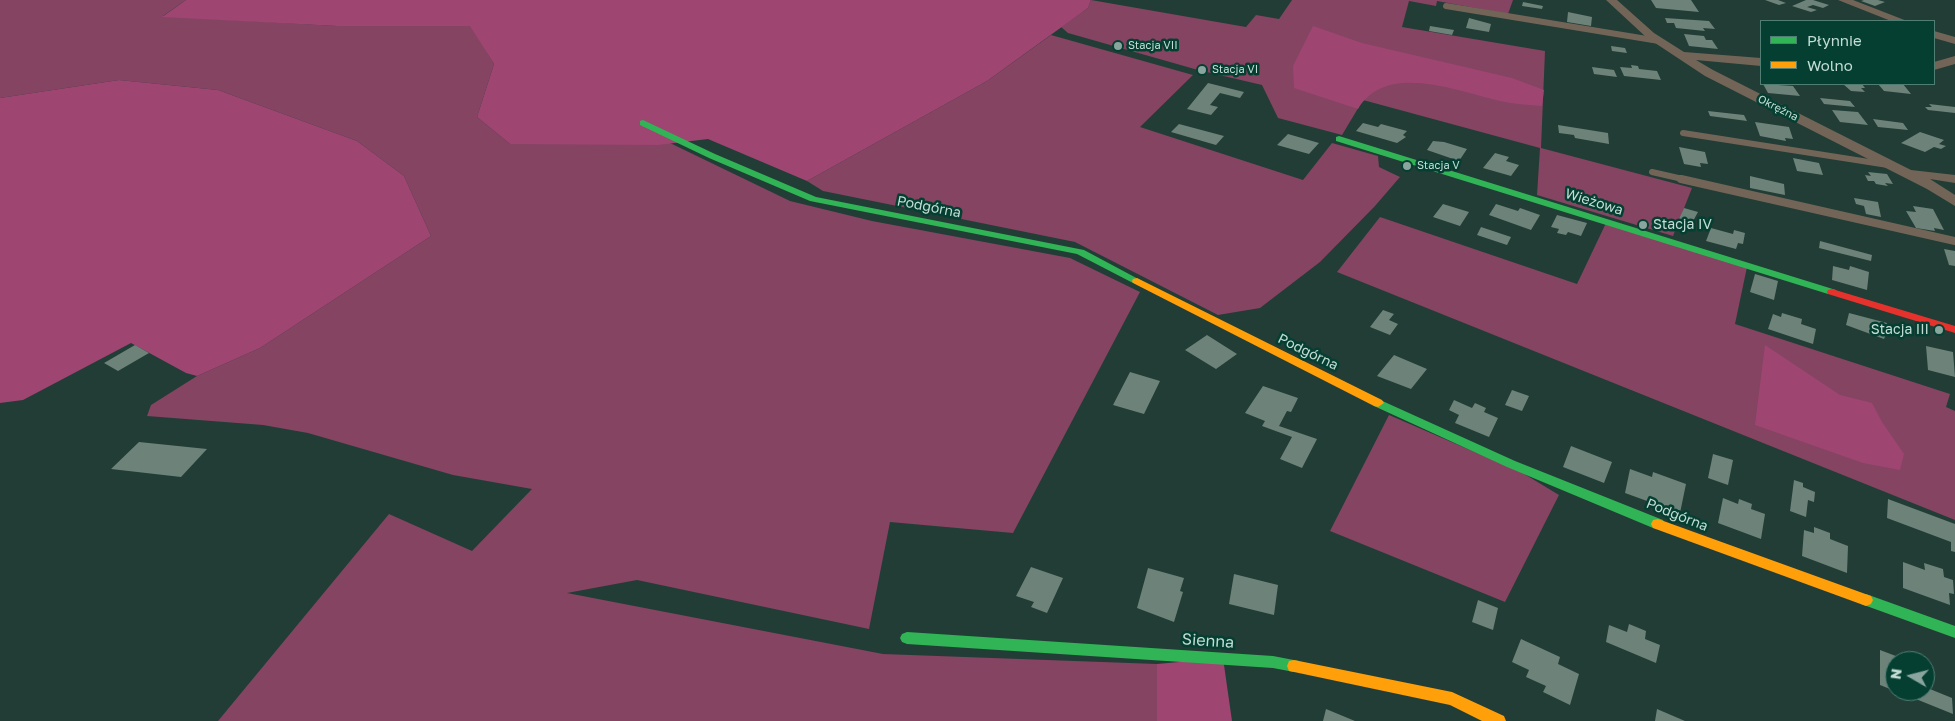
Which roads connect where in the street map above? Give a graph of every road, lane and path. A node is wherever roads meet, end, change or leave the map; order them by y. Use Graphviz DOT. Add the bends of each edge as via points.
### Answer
graph roads {
  1 [pos="1611,0"];
  2 [pos="1843,0"];
  3 [pos="1446,6"];
  4 [pos="1898,20"];
  5 [pos="1935,34"];
  6 [pos="1659,42"];
  7 [pos="1955,42"];
  8 [pos="1680,54"];
  9 [pos="1955,60"];
  10 [pos="1760,62"];
  11 [pos="1935,66"];
  12 [pos="643,123"];
  13 [pos="1683,133"];
  14 [pos="1339,138"];
  15 [pos="1897,169"];
  16 [pos="1652,172"];
  17 [pos="1955,179"];
  18 [pos="1955,202"];
  19 [pos="1955,242"];
  20 [pos="1955,330"];
  21 [pos="1955,632"];
  22 [pos="908,638"];
  23 [pos="1498,721"];
  1 -- 6 [label="street, Okrężna"];
  2 -- 4 [label="street"];
  3 -- 6 [label="lane"];
  5 -- 7 [label="street"];
  6 -- 8 [label="street, Okrężna"];
  8 -- 10 [label="street"];
  8 -- 15 [label="street, Okrężna" via="1709,73"];
  9 -- 11 [label="street"];
  12 -- 21 [label="street, Podgórna" via="813,199 1080,252 1358,394 1511,464 1694,539"];
  13 -- 15 [label="lane"];
  14 -- 20 [label="street, Wieżowa"];
  15 -- 17 [label="street"];
  15 -- 18 [label="street, Okrężna"];
  16 -- 19 [label="lane"];
  22 -- 23 [label="street, Sienna" via="1273,662 1452,699"];
}
